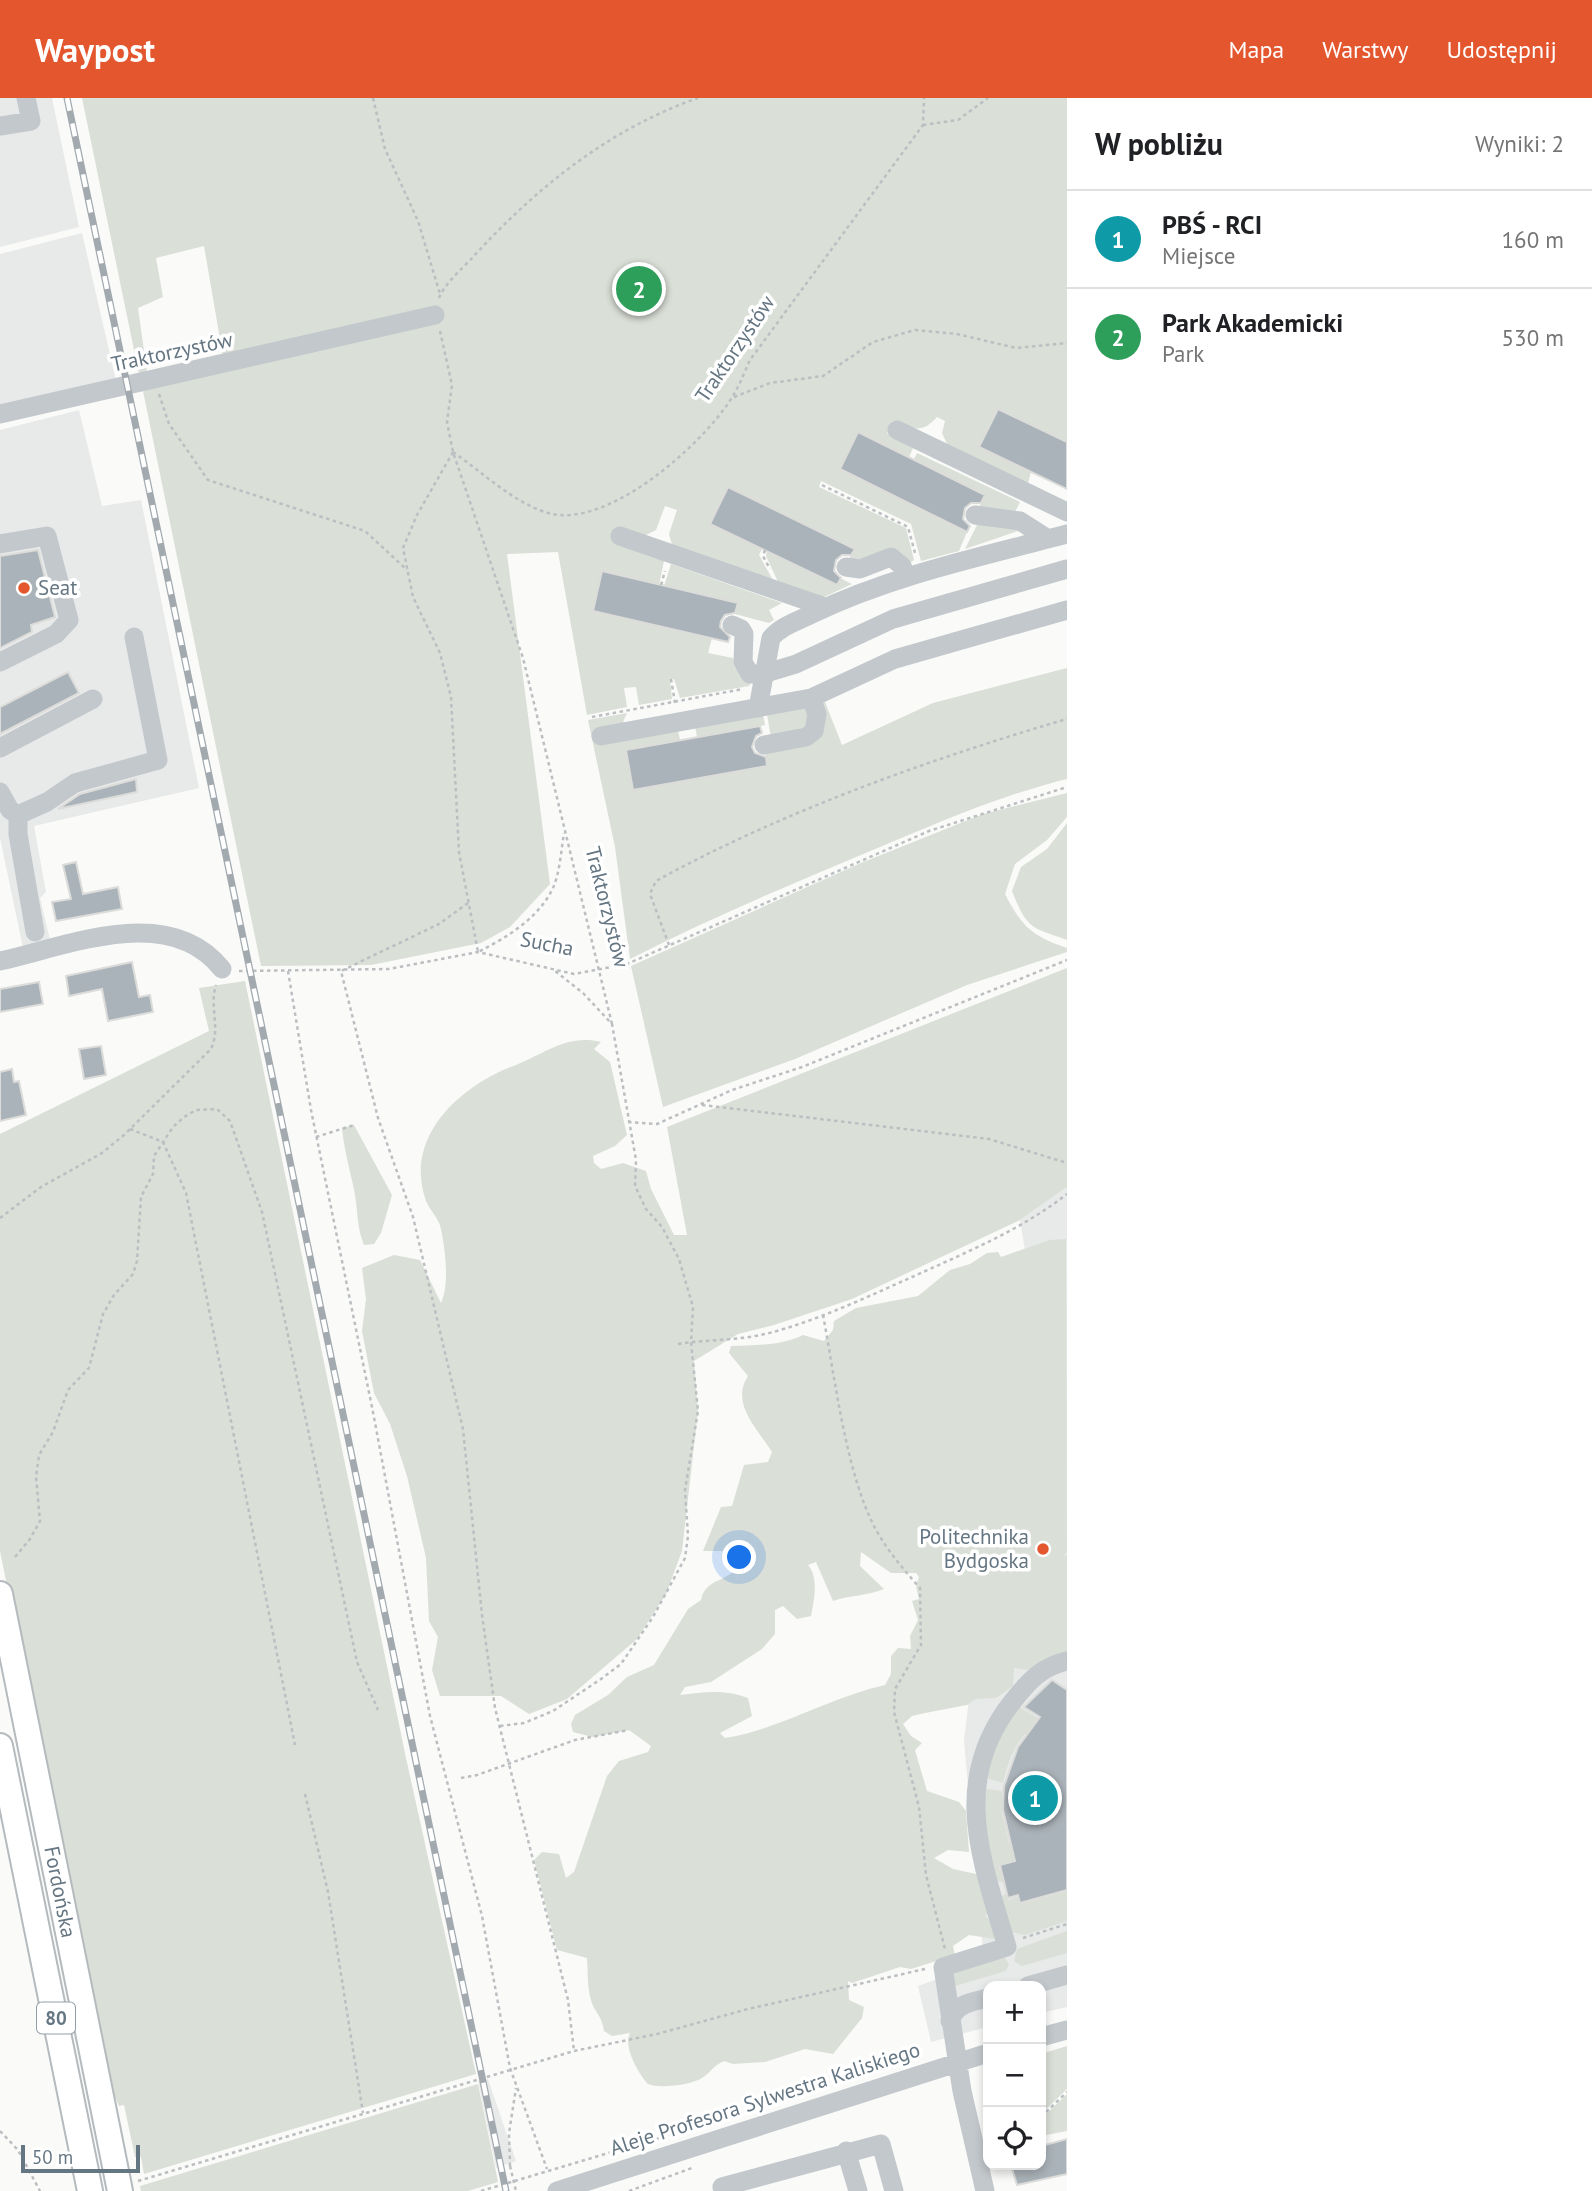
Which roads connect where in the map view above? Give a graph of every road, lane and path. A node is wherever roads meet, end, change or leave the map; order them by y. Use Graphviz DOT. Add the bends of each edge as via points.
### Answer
graph roads {
  1 [pos="26,98"];
  2 [pos="373,98"];
  3 [pos="698,98"];
  4 [pos="924,98"];
  5 [pos="988,98"];
  6 [pos="923,125"];
  7 [pos="0,126"];
  8 [pos="440,294"];
  9 [pos="435,315"];
  10 [pos="1067,343"];
  11 [pos="157,387"];
  12 [pos="732,398"];
  13 [pos="0,414"];
  14 [pos="897,430"];
  15 [pos="453,452"];
  16 [pos="822,485"];
  17 [pos="1067,512"];
  18 [pos="975,514"];
  19 [pos="620,536"];
  20 [pos="1057,536"];
  21 [pos="0,544"];
  22 [pos="846,567"];
  23 [pos="1067,569"];
  24 [pos="912,570"];
  25 [pos="408,572"];
  26 [pos="825,607"];
  27 [pos="1067,610"];
  28 [pos="732,625"];
  29 [pos="134,637"];
  30 [pos="0,662"];
  31 [pos="763,674"];
  32 [pos="671,679"];
  33 [pos="811,698"];
  34 [pos="93,699"];
  35 [pos="675,702"];
  36 [pos="758,708"];
  37 [pos="1067,719"];
  38 [pos="601,736"];
  39 [pos="764,746"];
  40 [pos="0,748"];
  41 [pos="1067,787"];
  42 [pos="0,792"];
  43 [pos="18,815"];
  44 [pos="565,832"];
  45 [pos="468,903"];
  46 [pos="35,932"];
  47 [pos="669,945"];
  48 [pos="478,952"];
  49 [pos="1067,960"];
  50 [pos="0,961"];
  51 [pos="222,969"];
  52 [pos="553,969"];
  53 [pos="288,971"];
  54 [pos="341,971"];
  55 [pos="601,971"];
  56 [pos="612,1024"];
  57 [pos="699,1105"];
  58 [pos="628,1122"];
  59 [pos="354,1125"];
  60 [pos="130,1129"];
  61 [pos="316,1137"];
  62 [pos="163,1142"];
  63 [pos="1067,1163"];
  64 [pos="1067,1194"];
  65 [pos="0,1218"];
  66 [pos="822,1315"];
  67 [pos="691,1342"];
  68 [pos="678,1344"];
  69 [pos="15,1557"];
  70 [pos="0,1594"];
  71 [pos="1067,1661"];
  72 [pos="379,1710"];
  73 [pos="500,1726"];
  74 [pos="629,1730"];
  75 [pos="295,1745"];
  76 [pos="0,1746"];
  77 [pos="509,1763"];
  78 [pos="461,1778"];
  79 [pos="305,1794"];
  80 [pos="1067,1924"];
  81 [pos="1006,1944"];
  82 [pos="946,1951"];
  83 [pos="936,1966"];
  84 [pos="1067,1975"];
  85 [pos="1046,1981"];
  86 [pos="983,1999"];
  87 [pos="950,2021"];
  88 [pos="1067,2030"];
  89 [pos="1046,2036"];
  90 [pos="574,2051"];
  91 [pos="983,2054"];
  92 [pos="958,2062"];
  93 [pos="510,2068"];
  94 [pos="516,2085"];
  95 [pos="1067,2092"];
  96 [pos="1046,2112"];
  97 [pos="363,2113"];
  98 [pos="692,2128"];
  99 [pos="0,2131"];
  100 [pos="846,2151"];
  101 [pos="547,2169"];
  102 [pos="722,2187"];
  103 [pos="40,2191"];
  104 [pos="90,2191"];
  105 [pos="120,2191"];
  106 [pos="139,2191"];
  107 [pos="481,2191"];
  108 [pos="516,2191"];
  109 [pos="557,2191"];
  110 [pos="858,2191"];
  111 [pos="894,2191"];
  112 [pos="985,2191"];
  1 -- 7 [label="street" via="31,121"];
  2 -- 8 [label="path" via="385,149 418,221"];
  3 -- 8 [label="path" via="640,122 564,172 509,217"];
  4 -- 6 [label="path"];
  5 -- 6 [label="path" via="958,120"];
  6 -- 12 [label="path, Traktorzystów" via="750,360"];
  8 -- 9 [label="path"];
  9 -- 13 [label="street, Traktorzystów"];
  9 -- 15 [label="path" via="452,385 447,422"];
  10 -- 12 [label="path" via="1016,348 915,330 873,342 823,376 770,383"];
  11 -- 25 [label="path" via="169,424 208,480 365,531"];
  12 -- 15 [label="path, Traktorzystów" via="685,452 610,505 578,514 549,513 523,501"];
  14 -- 17 [label="street"];
  15 -- 25 [label="path" via="403,548"];
  15 -- 44 [label="path" via="523,658"];
  16 -- 24 [label="path" via="908,527"];
  18 -- 20 [label="street" via="1020,521"];
  19 -- 26 [label="street"];
  20 -- 24 [label="street"];
  21 -- 30 [label="street" via="47,536 69,620 56,634"];
  22 -- 24 [label="street" via="860,569 891,557"];
  23 -- 31 [label="street" via="892,619 796,664"];
  24 -- 26 [label="street"];
  25 -- 45 [label="path" via="413,597 440,653 451,697 459,852"];
  26 -- 31 [label="street" via="777,630"];
  27 -- 33 [label="street" via="895,659"];
  28 -- 31 [label="street" via="744,634 745,668 750,674"];
  29 -- 43 [label="street" via="158,761 75,783"];
  31 -- 36 [label="street"];
  32 -- 35 [label="path"];
  33 -- 36 [label="street"];
  33 -- 39 [label="street" via="817,714 814,731"];
  34 -- 40 [label="street"];
  36 -- 38 [label="street"];
  37 -- 47 [label="path" via="925,764 741,838 656,881 650,894"];
  41 -- 47 [label="path, Sucha" via="929,831"];
  42 -- 43 [label="street"];
  43 -- 46 [label="street"];
  44 -- 48 [label="path, Traktorzystów" via="554,886 544,903 499,941"];
  44 -- 55 [label="path, Traktorzystów"];
  45 -- 48 [label="path"];
  45 -- 54 [label="path" via="439,924"];
  47 -- 55 [label="path, Sucha"];
  48 -- 52 [label="path, Sucha"];
  48 -- 54 [label="path, Sucha" via="388,969"];
  49 -- 57 [label="path"];
  50 -- 51 [label="street" via="117,934 150,932 182,938 209,953"];
  51 -- 53 [label="path, Sucha"];
  51 -- 60 [label="path" via="213,995 217,1036 211,1049"];
  52 -- 55 [label="path, Sucha" via="574,974"];
  52 -- 56 [label="path"];
  53 -- 54 [label="path, Sucha"];
  53 -- 61 [label="path"];
  54 -- 73 [label="path" via="378,1118 413,1217 463,1429 482,1615"];
  55 -- 56 [label="path, Traktorzystów"];
  56 -- 58 [label="path, Traktorzystów"];
  57 -- 58 [label="path" via="657,1124"];
  57 -- 63 [label="path" via="989,1139"];
  58 -- 67 [label="path, Traktorzystów" via="636,1160 635,1186 679,1259 693,1307"];
  59 -- 61 [label="path"];
  60 -- 62 [label="path"];
  60 -- 65 [label="path" via="102,1153 41,1187"];
  61 -- 93 [label="path" via="430,1716 482,1916"];
  62 -- 69 [label="path" via="141,1197 133,1274 103,1314 89,1368 68,1390 48,1445 39,1455 40,1521"];
  62 -- 72 [label="path" via="173,1126 196,1111 217,1109 230,1121 262,1212 357,1662"];
  62 -- 75 [label="path" via="186,1193"];
  64 -- 66 [label="path" via="1045,1211 965,1253"];
  66 -- 67 [label="path" via="773,1332"];
  66 -- 82 [label="path" via="857,1481 874,1526 920,1588 920,1645 895,1689 894,1712 919,1807 926,1875"];
  67 -- 68 [label="path"];
  67 -- 73 [label="path, Traktorzystów" via="698,1411 685,1490 685,1558 621,1664 553,1711 524,1723"];
  70 -- 105 [label="main road, Fordońska / 80"];
  71 -- 81 [label="street" via="1037,1673 1008,1707 991,1737 977,1779 973,1804 980,1850"];
  73 -- 77 [label="path"];
  74 -- 77 [label="path" via="575,1740"];
  76 -- 104 [label="main road, Fordońska / 80"];
  77 -- 78 [label="path"];
  77 -- 90 [label="path" via="568,2000"];
  79 -- 97 [label="path" via="328,1892"];
  80 -- 81 [label="path"];
  81 -- 87 [label="street" via="943,1967"];
  83 -- 90 [label="path"];
  84 -- 85 [label="street"];
  86 -- 87 [label="street" via="960,2006"];
  87 -- 92 [label="street"];
  88 -- 89 [label="street"];
  90 -- 93 [label="path"];
  91 -- 92 [label="street, Aleje Profesora Sylwestra Kaliskiego"];
  92 -- 109 [label="street, Aleje Profesora Sylwestra Kaliskiego"];
  92 -- 112 [label="street"];
  93 -- 94 [label="path"];
  93 -- 97 [label="path"];
  94 -- 101 [label="path"];
  94 -- 108 [label="path, bridge" via="509,2133"];
  95 -- 96 [label="path"];
  97 -- 106 [label="path" via="138,2182"];
  98 -- 101 [label="path"];
  99 -- 103 [label="path" via="18,2150"];
  100 -- 102 [label="street"];
  100 -- 110 [label="street"];
  100 -- 111 [label="street" via="881,2144"];
  101 -- 107 [label="path"];
}
